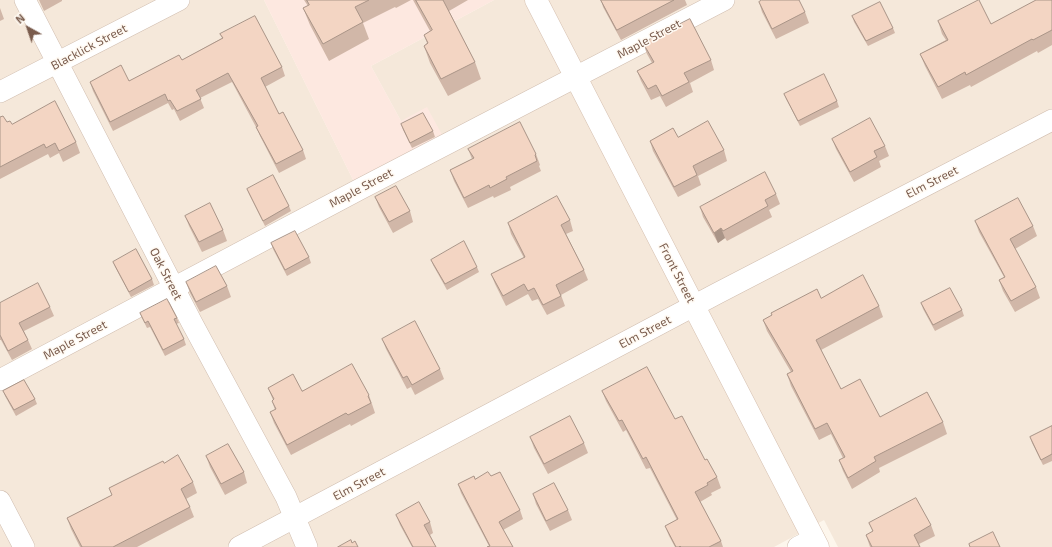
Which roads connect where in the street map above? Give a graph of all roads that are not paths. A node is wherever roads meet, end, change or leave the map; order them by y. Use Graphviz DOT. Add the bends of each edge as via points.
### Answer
graph roads {
  1 [pos="25,0"];
  2 [pos="179,0"];
  3 [pos="536,0"];
  4 [pos="724,0"];
  5 [pos="58,63"];
  6 [pos="576,78"];
  7 [pos="0,92"];
  8 [pos="1052,120"];
  9 [pos="173,288"];
  10 [pos="694,306"];
  11 [pos="0,380"];
  12 [pos="0,501"];
  13 [pos="295,518"];
  14 [pos="810,544"];
  15 [pos="24,547"];
  16 [pos="240,547"];
  17 [pos="307,547"];
  1 -- 5 [label="street, Oak Street"];
  2 -- 5 [label="street, Blacklick Street"];
  3 -- 6 [label="street, Front Street"];
  4 -- 6 [label="street, Maple Street"];
  5 -- 7 [label="street, Blacklick Street"];
  5 -- 9 [label="street, Oak Street"];
  6 -- 9 [label="street, Maple Street"];
  6 -- 10 [label="street, Front Street"];
  8 -- 10 [label="street, Elm Street"];
  9 -- 11 [label="street, Maple Street"];
  9 -- 13 [label="street, Oak Street"];
  10 -- 13 [label="street, Elm Street"];
  10 -- 14 [label="street, Front Street"];
  12 -- 15 [label="street"];
  13 -- 16 [label="street, Elm Street"];
  13 -- 17 [label="street, Oak Street"];
}
